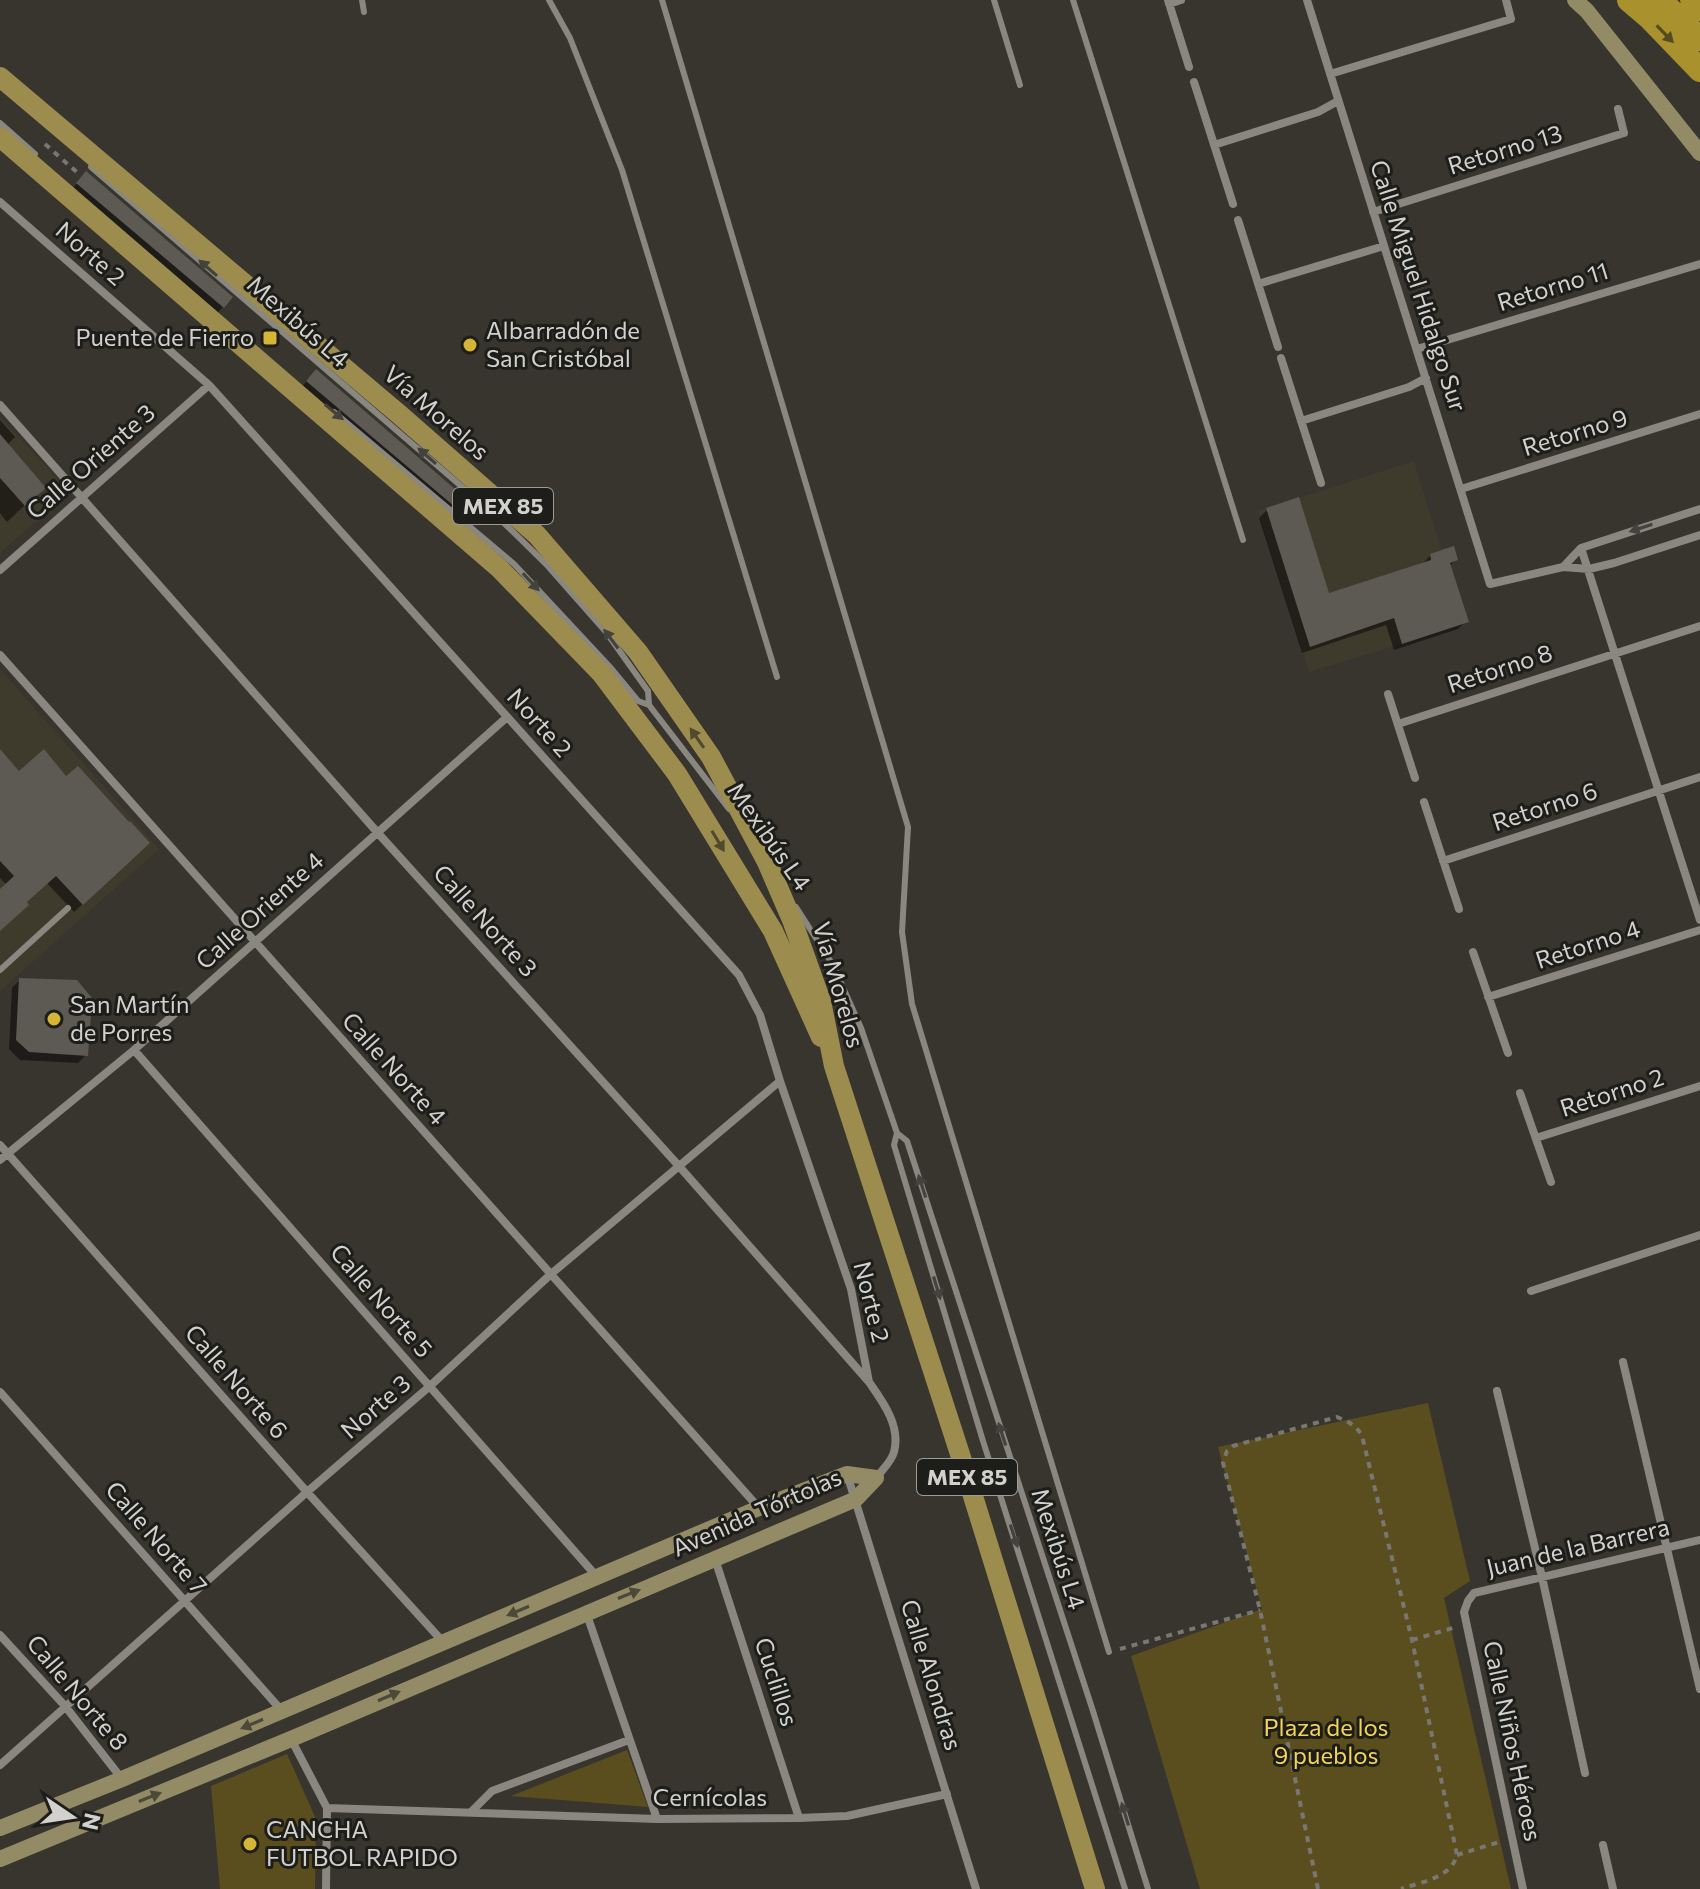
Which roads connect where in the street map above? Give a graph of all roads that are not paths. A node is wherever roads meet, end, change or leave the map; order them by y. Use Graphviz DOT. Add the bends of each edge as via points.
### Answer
graph roads {
  1 [pos="362,0"];
  2 [pos="549,0"];
  3 [pos="662,0"];
  4 [pos="994,0"];
  5 [pos="1073,0"];
  6 [pos="1181,0"];
  7 [pos="1307,0"];
  8 [pos="1506,0"];
  9 [pos="1575,0"];
  10 [pos="1629,0"];
  11 [pos="1660,0"];
  12 [pos="1692,0"];
  13 [pos="1169,2"];
  14 [pos="1700,9"];
  15 [pos="364,12"];
  16 [pos="1700,39"];
  17 [pos="1189,67"];
  18 [pos="1700,70"];
  19 [pos="1330,74"];
  20 [pos="0,77"];
  21 [pos="1194,82"];
  22 [pos="1020,85"];
  23 [pos="1338,101"];
  24 [pos="1618,109"];
  25 [pos="0,123"];
  26 [pos="0,137"];
  27 [pos="1214,145"];
  28 [pos="1700,153"];
  29 [pos="44,162"];
  30 [pos="90,166"];
  31 [pos="0,202"];
  32 [pos="1233,204"];
  33 [pos="1373,212"];
  34 [pos="1238,220"];
  35 [pos="1384,246"];
  36 [pos="1700,264"];
  37 [pos="1258,284"];
  38 [pos="1278,347"];
  39 [pos="1417,349"];
  40 [pos="1281,358"];
  41 [pos="1426,378"];
  42 [pos="209,385"];
  43 [pos="0,405"];
  44 [pos="330,409"];
  45 [pos="1700,414"];
  46 [pos="1301,421"];
  47 [pos="1321,483"];
  48 [pos="1461,489"];
  49 [pos="82,497"];
  50 [pos="1700,509"];
  51 [pos="1700,535"];
  52 [pos="1243,540"];
  53 [pos="1581,548"];
  54 [pos="1563,567"];
  55 [pos="1589,569"];
  56 [pos="0,570"];
  57 [pos="1700,626"];
  58 [pos="1616,653"];
  59 [pos="0,655"];
  60 [pos="777,677"];
  61 [pos="1388,694"];
  62 [pos="649,705"];
  63 [pos="506,718"];
  64 [pos="1398,724"];
  65 [pos="1700,777"];
  66 [pos="1415,778"];
  67 [pos="1659,790"];
  68 [pos="1424,802"];
  69 [pos="377,832"];
  70 [pos="1443,861"];
  71 [pos="767,862"];
  72 [pos="68,908"];
  73 [pos="1459,909"];
  74 [pos="1700,920"];
  75 [pos="1700,930"];
  76 [pos="254,943"];
  77 [pos="1473,952"];
  78 [pos="0,970"];
  79 [pos="1488,997"];
  80 [pos="134,1050"];
  81 [pos="1508,1053"];
  82 [pos="834,1066"];
  83 [pos="780,1081"];
  84 [pos="1700,1086"];
  85 [pos="1520,1093"];
  86 [pos="897,1133"];
  87 [pos="1536,1138"];
  88 [pos="0,1145"];
  89 [pos="4,1157"];
  90 [pos="678,1165"];
  91 [pos="1551,1182"];
  92 [pos="1700,1235"];
  93 [pos="551,1274"];
  94 [pos="1531,1291"];
  95 [pos="1623,1362"];
  96 [pos="869,1382"];
  97 [pos="430,1386"];
  98 [pos="1497,1391"];
  99 [pos="0,1392"];
  100 [pos="847,1474"];
  101 [pos="876,1478"];
  102 [pos="307,1492"];
  103 [pos="856,1499"];
  104 [pos="759,1508"];
  105 [pos="1700,1540"];
  106 [pos="1667,1547"];
  107 [pos="715,1559"];
  108 [pos="1542,1577"];
  109 [pos="598,1578"];
  110 [pos="184,1601"];
  111 [pos="1468,1601"];
  112 [pos="586,1612"];
  113 [pos="0,1635"];
  114 [pos="444,1643"];
  115 [pos="1109,1652"];
  116 [pos="1700,1689"];
  117 [pos="65,1706"];
  118 [pos="282,1711"];
  119 [pos="291,1739"];
  120 [pos="629,1740"];
  121 [pos="0,1765"];
  122 [pos="1585,1773"];
  123 [pos="122,1779"];
  124 [pos="947,1794"];
  125 [pos="327,1808"];
  126 [pos="471,1812"];
  127 [pos="799,1818"];
  128 [pos="657,1819"];
  129 [pos="0,1828"];
  130 [pos="1603,1845"];
  131 [pos="0,1859"];
  132 [pos="326,1889"];
  133 [pos="976,1889"];
  134 [pos="1095,1889"];
  135 [pos="1125,1889"];
  136 [pos="1148,1889"];
  137 [pos="1523,1889"];
  138 [pos="1613,1889"];
  1 -- 15 [label="lane"];
  2 -- 60 [label="lane" via="570,38 622,170"];
  3 -- 115 [label="lane" via="908,827 902,932 912,1004"];
  4 -- 22 [label="lane"];
  5 -- 52 [label="lane"];
  6 -- 13 [label="street"];
  7 -- 19 [label="street, Calle Miguel Hidalgo Sur"];
  8 -- 19 [label="street" via="1511,19"];
  9 -- 28 [label="street"];
  10 -- 18 [label="highway, one-way"];
  11 -- 16 [label="highway"];
  12 -- 14 [label="highway"];
  13 -- 17 [label="street"];
  19 -- 23 [label="street, Calle Miguel Hidalgo Sur"];
  71 -- 20 [label="main road, Vía Morelos / MEX 85, one-way" via="711,757 647,665 537,535"];
  21 -- 27 [label="street"];
  23 -- 27 [label="street"];
  23 -- 33 [label="street, Calle Miguel Hidalgo Sur"];
  24 -- 33 [label="street, Retorno 13" via="1624,133"];
  25 -- 29 [label="lane"];
  26 -- 82 [label="main road, Vía Morelos / MEX 85, one-way" via="500,569 601,673 677,774 773,931"];
  27 -- 32 [label="street"];
  62 -- 30 [label="lane, Mexibús L4, one-way" via="648,691 614,644 504,523"];
  31 -- 42 [label="street, Norte 2"];
  33 -- 35 [label="street, Calle Miguel Hidalgo Sur"];
  34 -- 37 [label="street"];
  35 -- 37 [label="street"];
  35 -- 39 [label="street, Calle Miguel Hidalgo Sur"];
  36 -- 39 [label="street, Retorno 11"];
  37 -- 38 [label="street"];
  39 -- 41 [label="street, Calle Miguel Hidalgo Sur"];
  40 -- 46 [label="street"];
  41 -- 46 [label="street"];
  41 -- 48 [label="street, Calle Miguel Hidalgo Sur"];
  42 -- 49 [label="street, Calle Oriente 3"];
  42 -- 63 [label="street, Norte 2"];
  43 -- 49 [label="street, Calle Norte 3"];
  44 -- 62 [label="lane, Mexibús L4, one-way" via="514,564 638,701"];
  45 -- 48 [label="street, Retorno 9"];
  46 -- 47 [label="street"];
  48 -- 54 [label="street, Calle Miguel Hidalgo Sur" via="1490,584"];
  49 -- 56 [label="street, Calle Oriente 3"];
  49 -- 69 [label="street, Calle Norte 3"];
  50 -- 53 [label="street, one-way"];
  51 -- 55 [label="street"];
  53 -- 54 [label="street"];
  53 -- 55 [label="street"];
  54 -- 55 [label="street"];
  55 -- 58 [label="street"];
  57 -- 58 [label="street, Retorno 8"];
  58 -- 64 [label="street, Retorno 8"];
  58 -- 67 [label="street"];
  59 -- 76 [label="street, Calle Norte 4"];
  61 -- 64 [label="street"];
  62 -- 71 [label="lane, Mexibús L4"];
  63 -- 69 [label="street, Calle Oriente 4"];
  63 -- 83 [label="street, Norte 2" via="739,975 760,1015"];
  64 -- 66 [label="street"];
  65 -- 67 [label="street, Retorno 6"];
  67 -- 70 [label="street, Retorno 6"];
  67 -- 74 [label="street"];
  68 -- 70 [label="street"];
  69 -- 76 [label="street, Calle Oriente 4"];
  69 -- 90 [label="street, Calle Norte 3"];
  70 -- 73 [label="street"];
  71 -- 82 [label="main road, Vía Morelos / MEX 85" via="821,1001"];
  71 -- 86 [label="lane, Mexibús L4" via="833,965"];
  72 -- 78 [label="lane"];
  75 -- 79 [label="street, Retorno 4"];
  76 -- 80 [label="street, Calle Oriente 4"];
  76 -- 93 [label="street, Calle Norte 4"];
  77 -- 79 [label="street"];
  79 -- 81 [label="street"];
  80 -- 89 [label="street, Calle Oriente 4"];
  80 -- 97 [label="street, Calle Norte 5"];
  82 -- 134 [label="main road, MEX 85"];
  83 -- 90 [label="street, Norte 3"];
  83 -- 96 [label="street, Norte 2" via="851,1289"];
  84 -- 87 [label="street, Retorno 2"];
  85 -- 87 [label="street, Retorno 2"];
  86 -- 135 [label="lane, Mexibús L4, one-way" via="894,1145 983,1441"];
  136 -- 86 [label="lane, Mexibús L4, one-way" via="907,1141"];
  87 -- 91 [label="street, Retorno 2"];
  88 -- 89 [label="street, Calle Norte 6"];
  89 -- 102 [label="street, Calle Norte 6"];
  90 -- 93 [label="street, Norte 3"];
  90 -- 96 [label="street, Calle Norte 3"];
  92 -- 94 [label="street"];
  93 -- 97 [label="street, Norte 3"];
  93 -- 104 [label="street, Calle Norte 4"];
  95 -- 106 [label="street"];
  96 -- 101 [label="street, Calle Norte 3" via="895,1427 894,1452"];
  97 -- 102 [label="street, Norte 3"];
  97 -- 109 [label="street, Calle Norte 5"];
  98 -- 108 [label="street"];
  99 -- 110 [label="street, Calle Norte 7"];
  100 -- 101 [label="street, Avenida Tórtolas"];
  100 -- 103 [label="street, Calle Alondras"];
  100 -- 104 [label="street, Avenida Tórtolas"];
  101 -- 103 [label="street, Avenida Tórtolas"];
  102 -- 110 [label="street, Norte 3"];
  102 -- 114 [label="street, Calle Norte 6"];
  103 -- 107 [label="street, Avenida Tórtolas"];
  103 -- 124 [label="street, Calle Alondras"];
  104 -- 109 [label="street, Avenida Tórtolas"];
  105 -- 106 [label="street, Juan de la Barrera"];
  106 -- 108 [label="street, Juan de la Barrera"];
  106 -- 116 [label="street"];
  112 -- 107 [label="street, Avenida Tórtolas, one-way"];
  107 -- 127 [label="street, Cuclillos"];
  108 -- 111 [label="street, Juan de la Barrera" via="1474,1593"];
  108 -- 122 [label="street"];
  109 -- 114 [label="street, Avenida Tórtolas, one-way"];
  110 -- 117 [label="street, Norte 3"];
  110 -- 118 [label="street, Calle Norte 7"];
  111 -- 137 [label="street, Calle Niños Héroes" via="1464,1612"];
  119 -- 112 [label="street, Avenida Tórtolas, one-way"];
  112 -- 120 [label="street"];
  113 -- 117 [label="street, Calle Norte 8"];
  114 -- 118 [label="street, Avenida Tórtolas"];
  117 -- 121 [label="street, Norte 3"];
  117 -- 123 [label="street, Calle Norte 8"];
  118 -- 123 [label="street, Avenida Tórtolas, one-way"];
  119 -- 125 [label="street"];
  131 -- 119 [label="street, Avenida Tórtolas, one-way"];
  120 -- 126 [label="street" via="492,1791"];
  120 -- 128 [label="street"];
  123 -- 129 [label="street, Avenida Tórtolas"];
  124 -- 127 [label="street, Cernícolas" via="847,1816"];
  124 -- 133 [label="street, Calle Alondras"];
  125 -- 126 [label="street, Cernícolas"];
  125 -- 132 [label="street"];
  126 -- 128 [label="street, Cernícolas"];
  127 -- 128 [label="street, Cernícolas"];
  130 -- 138 [label="street"];
}
